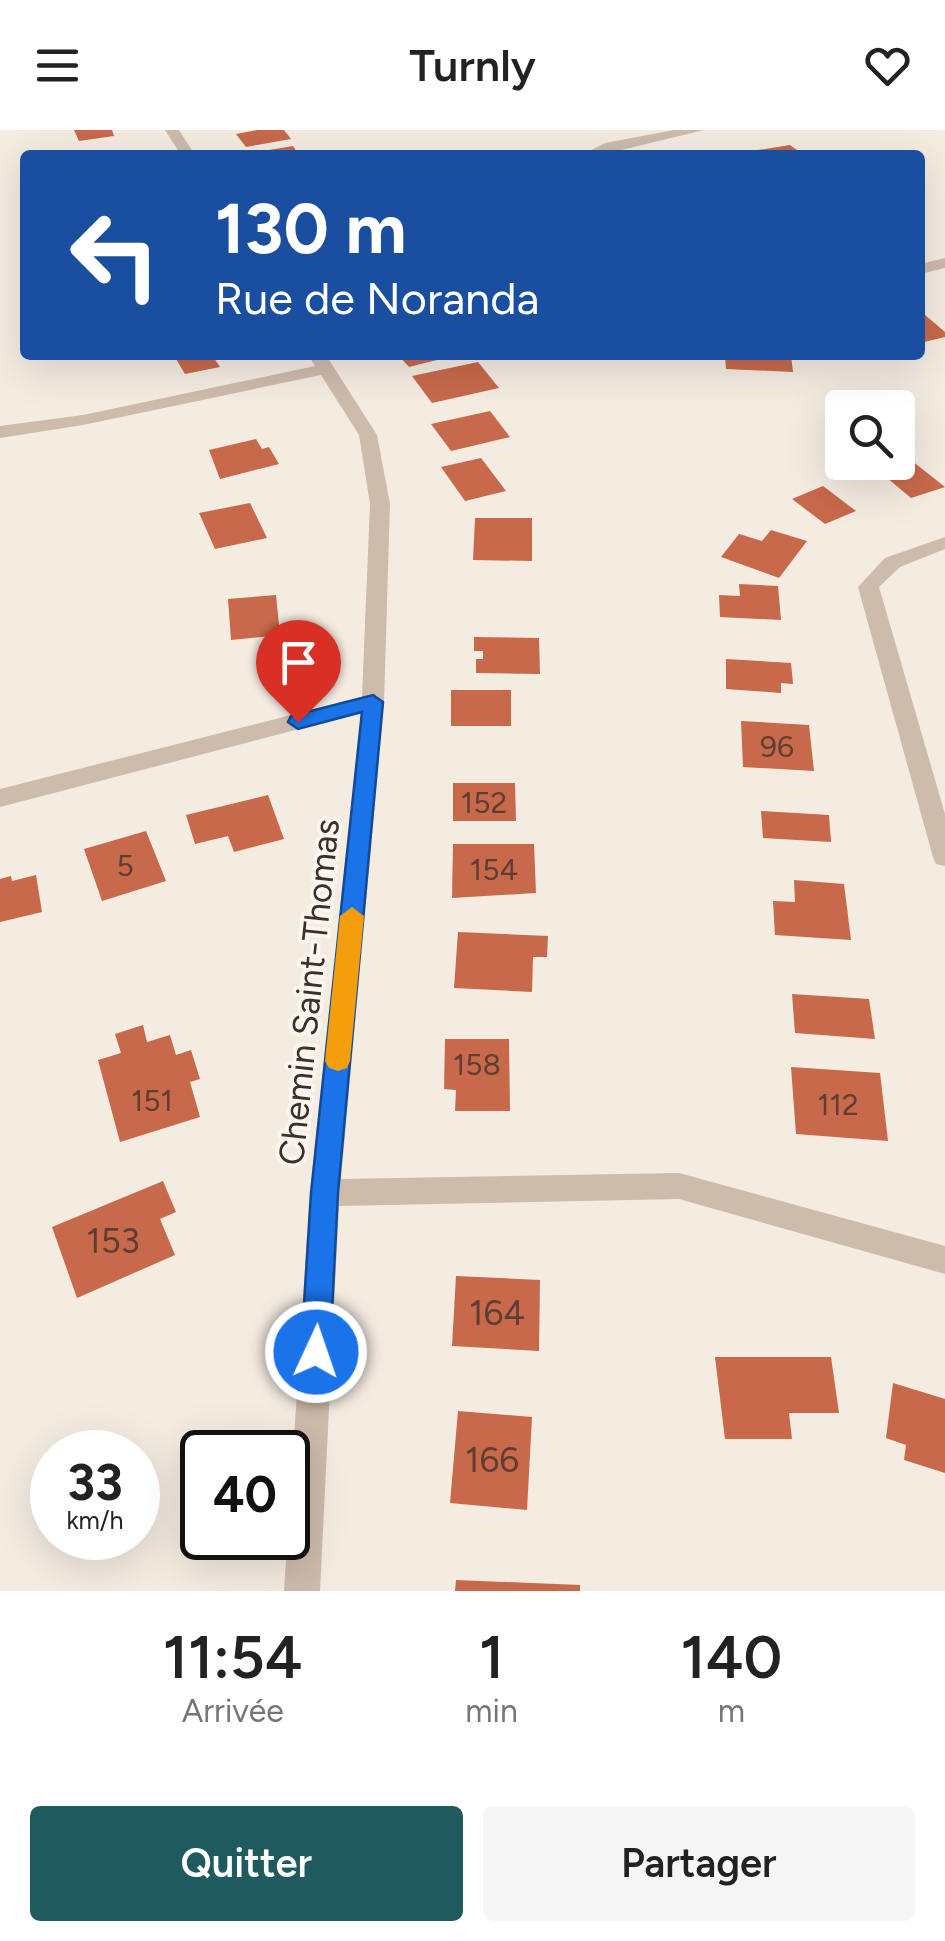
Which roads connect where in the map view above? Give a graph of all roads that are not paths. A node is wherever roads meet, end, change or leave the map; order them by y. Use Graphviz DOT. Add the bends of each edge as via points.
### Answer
graph roads {
  1 [pos="696,130"];
  2 [pos="601,150"];
  3 [pos="321,362"];
  4 [pos="0,432"];
  5 [pos="945,542"];
  6 [pos="373,702"];
  7 [pos="0,798"];
  8 [pos="945,856"];
  9 [pos="325,1193"];
  10 [pos="945,1260"];
  11 [pos="302,1591"];
  1 -- 2 [label="street"];
  3 -- 4 [label="street" via="83,420"];
  3 -- 6 [label="street, Chemin Saint-Thomas" via="368,436 380,504"];
  5 -- 8 [label="street" via="900,556 868,587"];
  6 -- 7 [label="street"];
  6 -- 9 [label="street, Chemin Saint-Thomas"];
  9 -- 10 [label="street" via="679,1186"];
  9 -- 11 [label="street, Chemin Saint-Thomas"];
}
